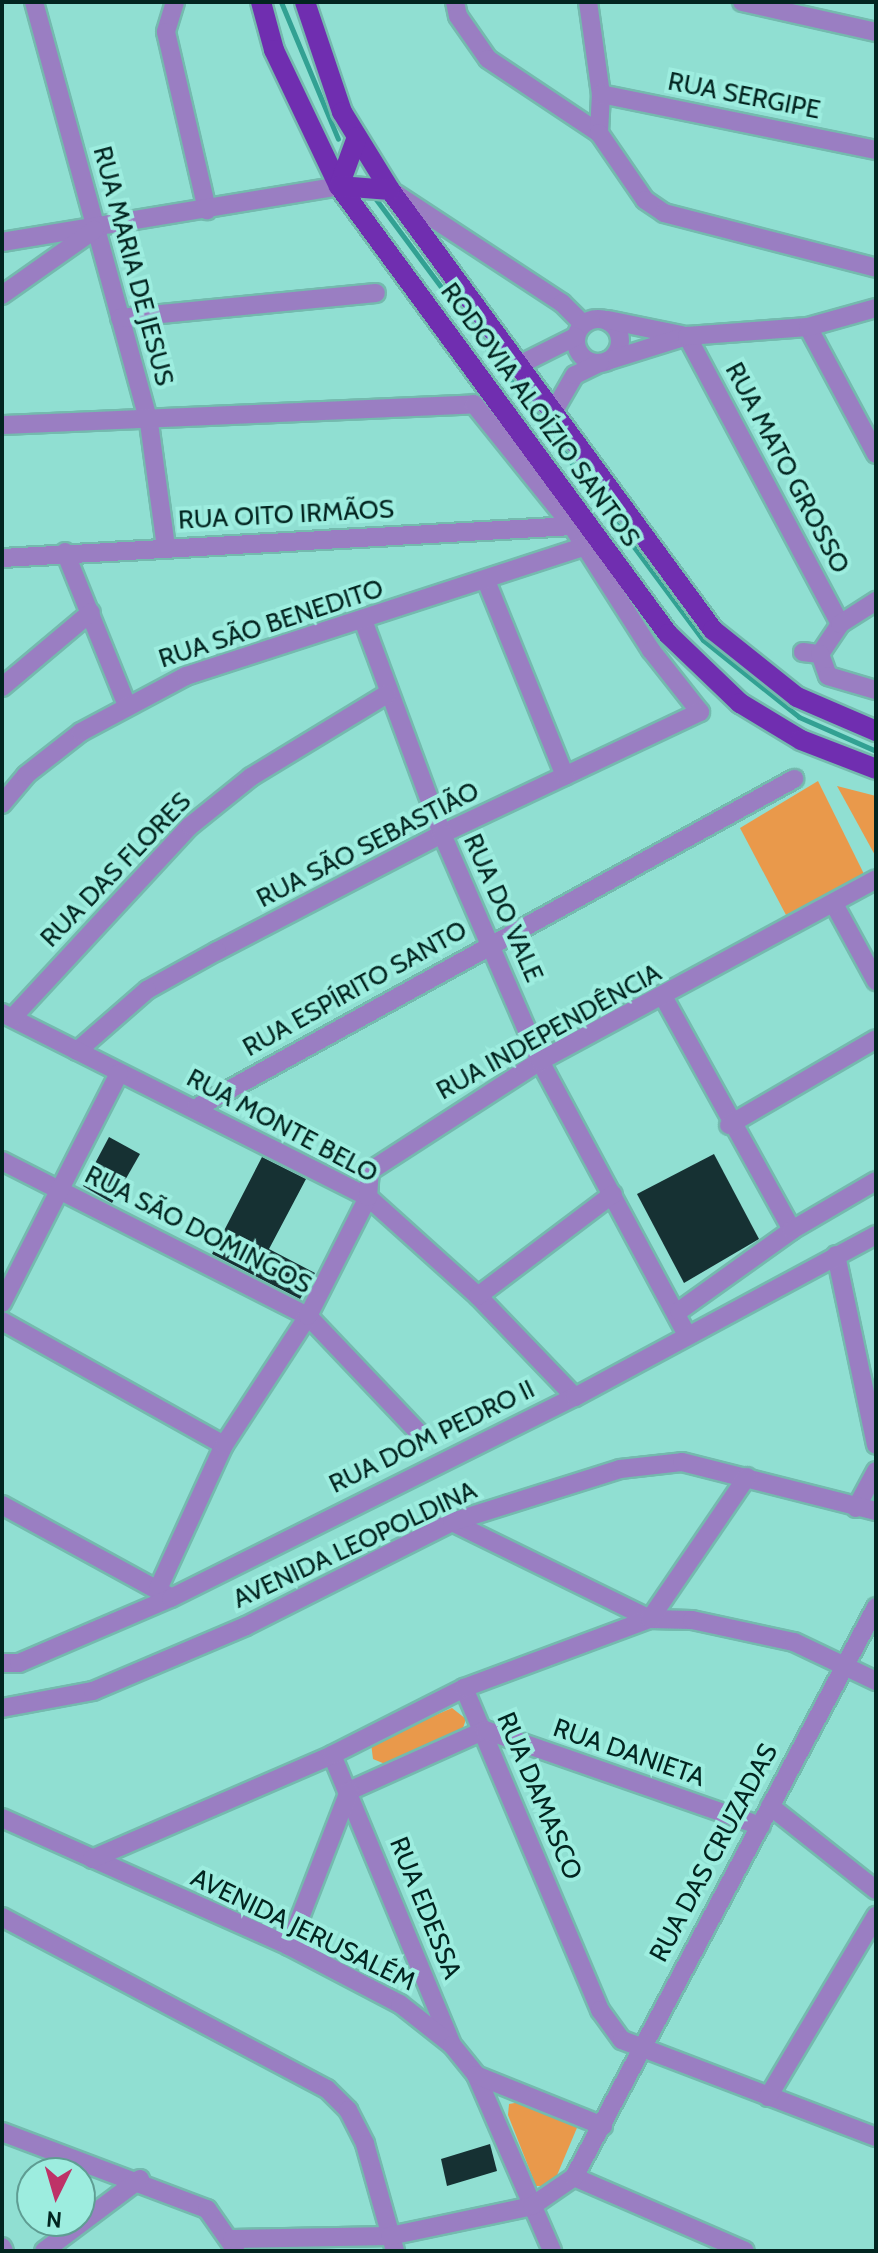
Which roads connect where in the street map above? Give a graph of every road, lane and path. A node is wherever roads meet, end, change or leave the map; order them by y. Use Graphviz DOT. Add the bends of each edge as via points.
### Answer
graph roads {
  1 [pos="34,2"];
  2 [pos="175,2"];
  3 [pos="261,2"];
  4 [pos="305,2"];
  5 [pos="316,2"];
  6 [pos="455,2"];
  7 [pos="588,2"];
  8 [pos="742,2"];
  9 [pos="876,32"];
  10 [pos="327,76"];
  11 [pos="601,94"];
  12 [pos="599,133"];
  13 [pos="357,137"];
  14 [pos="876,150"];
  15 [pos="339,186"];
  16 [pos="390,190"];
  17 [pos="207,210"];
  18 [pos="96,228"];
  19 [pos="2,242"];
  20 [pos="876,268"];
  21 [pos="376,293"];
  22 [pos="2,295"];
  23 [pos="876,308"];
  24 [pos="120,318"];
  25 [pos="604,319"];
  26 [pos="808,327"];
  27 [pos="579,330"];
  28 [pos="687,336"];
  29 [pos="603,362"];
  30 [pos="519,365"];
  31 [pos="555,409"];
  32 [pos="149,423"];
  33 [pos="2,425"];
  34 [pos="876,452"];
  35 [pos="572,526"];
  36 [pos="585,546"];
  37 [pos="166,547"];
  38 [pos="65,552"];
  39 [pos="2,558"];
  40 [pos="487,583"];
  41 [pos="876,601"];
  42 [pos="91,612"];
  43 [pos="363,620"];
  44 [pos="840,624"];
  45 [pos="2,687"];
  46 [pos="876,690"];
  47 [pos="387,694"];
  48 [pos="126,703"];
  49 [pos="876,731"];
  50 [pos="876,769"];
  51 [pos="565,776"];
  52 [pos="794,779"];
  53 [pos="2,804"];
  54 [pos="442,834"];
  55 [pos="876,879"];
  56 [pos="834,904"];
  57 [pos="491,942"];
  58 [pos="876,981"];
  59 [pos="664,998"];
  60 [pos="7,1015"];
  61 [pos="876,1039"];
  62 [pos="77,1051"];
  63 [pos="540,1061"];
  64 [pos="119,1073"];
  65 [pos="196,1108"];
  66 [pos="729,1125"];
  67 [pos="2,1161"];
  68 [pos="876,1181"];
  69 [pos="62,1189"];
  70 [pos="613,1194"];
  71 [pos="368,1197"];
  72 [pos="792,1230"];
  73 [pos="876,1235"];
  74 [pos="836,1255"];
  75 [pos="478,1296"];
  76 [pos="2,1303"];
  77 [pos="679,1311"];
  78 [pos="308,1316"];
  79 [pos="2,1321"];
  80 [pos="686,1333"];
  81 [pos="575,1397"];
  82 [pos="421,1435"];
  83 [pos="224,1445"];
  84 [pos="876,1445"];
  85 [pos="876,1471"];
  86 [pos="747,1477"];
  87 [pos="2,1505"];
  88 [pos="856,1508"];
  89 [pos="876,1511"];
  90 [pos="452,1522"];
  91 [pos="165,1594"];
  92 [pos="876,1607"];
  93 [pos="650,1619"];
  94 [pos="844,1662"];
  95 [pos="2,1663"];
  96 [pos="876,1681"];
  97 [pos="464,1688"];
  98 [pos="2,1708"];
  99 [pos="485,1730"];
  100 [pos="332,1755"];
  101 [pos="349,1791"];
  102 [pos="770,1806"];
  103 [pos="2,1818"];
  104 [pos="761,1826"];
  105 [pos="92,1859"];
  106 [pos="876,1890"];
  107 [pos="876,1916"];
  108 [pos="2,1917"];
  109 [pos="289,1946"];
  110 [pos="452,2045"];
  111 [pos="639,2049"];
  112 [pos="476,2075"];
  113 [pos="768,2097"];
  114 [pos="603,2126"];
  115 [pos="2,2132"];
  116 [pos="876,2137"];
  117 [pos="574,2177"];
  118 [pos="140,2179"];
  119 [pos="532,2206"];
  120 [pos="392,2243"];
  121 [pos="234,2245"];
  122 [pos="44,2251"];
  123 [pos="552,2251"];
  124 [pos="745,2251"];
  1 -- 18 [label="street, RUA MARIA DE JESUS"];
  2 -- 17 [label="street" via="166,32"];
  3 -- 15 [label="main road, RODOVIA ALOÍZIO SANTOS" via="274,50"];
  4 -- 10 [label="main road, RODOVIA ALOÍZIO SANTOS"];
  5 -- 10 [label="street"];
  6 -- 12 [label="street" via="458,16 488,59"];
  7 -- 11 [label="street"];
  8 -- 9 [label="street"];
  10 -- 13 [label="main road, RODOVIA ALOÍZIO SANTOS"];
  11 -- 12 [label="street"];
  11 -- 14 [label="street, RUA SERGIPE"];
  12 -- 20 [label="street" via="645,200 664,213"];
  13 -- 15 [label="main road"];
  13 -- 16 [label="main road, RODOVIA ALOÍZIO SANTOS"];
  15 -- 16 [label="main road"];
  15 -- 17 [label="street"];
  15 -- 50 [label="main road, RODOVIA ALOÍZIO SANTOS" via="699,669 767,720"];
  16 -- 27 [label="street" via="562,303"];
  16 -- 30 [label="main road, RODOVIA ALOÍZIO SANTOS"];
  17 -- 18 [label="street"];
  18 -- 19 [label="street"];
  18 -- 22 [label="street"];
  18 -- 24 [label="street, RUA MARIA DE JESUS"];
  21 -- 24 [label="street"];
  23 -- 26 [label="street"];
  24 -- 32 [label="street, RUA MARIA DE JESUS"];
  25 -- 27 [label="street"];
  25 -- 28 [label="street"];
  25 -- 29 [label="street" via="620,339"];
  26 -- 28 [label="street"];
  26 -- 34 [label="street"];
  27 -- 29 [label="street" via="581,356"];
  27 -- 30 [label="street"];
  28 -- 29 [label="street"];
  28 -- 44 [label="street, RUA MATO GROSSO"];
  29 -- 31 [label="street" via="575,375"];
  30 -- 31 [label="main road, RODOVIA ALOÍZIO SANTOS"];
  31 -- 49 [label="main road, RODOVIA ALOÍZIO SANTOS" via="713,630 797,697"];
  32 -- 33 [label="street"];
  32 -- 35 [label="street" via="474,404"];
  32 -- 37 [label="street, RUA MARIA DE JESUS"];
  35 -- 36 [label="street"];
  35 -- 37 [label="street, RUA OITO IRMÃOS"];
  36 -- 40 [label="street, RUA SÃO BENEDITO"];
  36 -- 51 [label="street, RUA SÃO SEBASTIÃO" via="643,639 700,712"];
  37 -- 38 [label="street, RUA OITO IRMÃOS"];
  38 -- 39 [label="street, RUA OITO IRMÃOS"];
  38 -- 42 [label="street"];
  40 -- 43 [label="street, RUA SÃO BENEDITO"];
  40 -- 51 [label="street"];
  41 -- 44 [label="street"];
  42 -- 45 [label="street"];
  42 -- 48 [label="street"];
  43 -- 47 [label="street, RUA DO VALE"];
  43 -- 48 [label="street, RUA SÃO BENEDITO" via="186,676"];
  44 -- 46 [label="street" via="812,653 828,676"];
  47 -- 54 [label="street, RUA DO VALE"];
  47 -- 60 [label="street, RUA DAS FLORES" via="251,777 190,826"];
  48 -- 53 [label="street, RUA SÃO BENEDITO" via="26,775"];
  51 -- 54 [label="street, RUA SÃO SEBASTIÃO"];
  52 -- 57 [label="street, RUA ESPÍRITO SANTO"];
  54 -- 57 [label="street, RUA DO VALE"];
  54 -- 62 [label="street, RUA SÃO SEBASTIÃO" via="147,990"];
  55 -- 56 [label="street, RUA INDEPENDÊNCIA"];
  56 -- 58 [label="street"];
  56 -- 59 [label="street, RUA INDEPENDÊNCIA"];
  57 -- 63 [label="street, RUA DO VALE"];
  57 -- 65 [label="street, RUA ESPÍRITO SANTO"];
  59 -- 63 [label="street, RUA INDEPENDÊNCIA"];
  59 -- 66 [label="street"];
  60 -- 62 [label="street, RUA MONTE BELO"];
  61 -- 66 [label="street"];
  62 -- 64 [label="street, RUA MONTE BELO"];
  63 -- 70 [label="street, RUA DO VALE"];
  63 -- 71 [label="street, RUA INDEPENDÊNCIA" via="385,1157 370,1171"];
  64 -- 65 [label="street, RUA MONTE BELO"];
  64 -- 69 [label="street"];
  65 -- 71 [label="street, RUA MONTE BELO"];
  66 -- 72 [label="street"];
  67 -- 69 [label="street, RUA SÃO DOMINGOS"];
  68 -- 72 [label="street"];
  69 -- 76 [label="street"];
  69 -- 78 [label="street, RUA SÃO DOMINGOS"];
  70 -- 75 [label="street"];
  70 -- 77 [label="street, RUA DO VALE"];
  71 -- 75 [label="street, RUA MONTE BELO"];
  71 -- 78 [label="street, RUA INDEPENDÊNCIA"];
  72 -- 77 [label="street"];
  73 -- 74 [label="street, RUA DOM PEDRO II"];
  74 -- 80 [label="street, RUA DOM PEDRO II"];
  74 -- 84 [label="street"];
  75 -- 81 [label="street, RUA MONTE BELO"];
  77 -- 80 [label="street, RUA DO VALE"];
  78 -- 82 [label="street, RUA SÃO DOMINGOS"];
  78 -- 83 [label="street, RUA INDEPENDÊNCIA"];
  79 -- 83 [label="street"];
  80 -- 81 [label="street, RUA DOM PEDRO II"];
  81 -- 91 [label="street, RUA DOM PEDRO II"];
  83 -- 91 [label="street, RUA INDEPENDÊNCIA"];
  85 -- 88 [label="street"];
  86 -- 88 [label="street, AVENIDA LEOPOLDINA"];
  86 -- 90 [label="street, AVENIDA LEOPOLDINA" via="682,1462 620,1469"];
  86 -- 93 [label="street"];
  87 -- 91 [label="street"];
  88 -- 89 [label="street, AVENIDA LEOPOLDINA"];
  90 -- 93 [label="street"];
  90 -- 98 [label="street, AVENIDA LEOPOLDINA" via="246,1626 93,1691"];
  91 -- 95 [label="street, RUA DOM PEDRO II" via="19,1663"];
  92 -- 94 [label="street, RUA DAS CRUZADAS"];
  93 -- 94 [label="street" via="744,1628"];
  93 -- 97 [label="street"];
  94 -- 96 [label="street"];
  94 -- 102 [label="street, RUA DAS CRUZADAS"];
  97 -- 99 [label="street, RUA DAMASCO"];
  97 -- 100 [label="street"];
  99 -- 101 [label="street"];
  99 -- 104 [label="street, RUA DANIETA"];
  99 -- 111 [label="street, RUA DAMASCO" via="600,2010 622,2040"];
  100 -- 101 [label="street, RUA EDESSA"];
  100 -- 105 [label="street"];
  101 -- 109 [label="street"];
  101 -- 110 [label="street, RUA EDESSA"];
  102 -- 104 [label="street, RUA DAS CRUZADAS"];
  102 -- 106 [label="street"];
  103 -- 105 [label="street, AVENIDA JERUSALÉM"];
  104 -- 111 [label="street, RUA DAS CRUZADAS"];
  105 -- 109 [label="street, AVENIDA JERUSALÉM"];
  107 -- 113 [label="street"];
  108 -- 120 [label="street" via="327,2089 348,2110 365,2144"];
  109 -- 110 [label="street, AVENIDA JERUSALÉM" via="400,2004"];
  110 -- 112 [label="street, AVENIDA JERUSALÉM"];
  111 -- 113 [label="street"];
  111 -- 114 [label="street, RUA DAS CRUZADAS"];
  112 -- 114 [label="street"];
  112 -- 119 [label="street, AVENIDA JERUSALÉM"];
  113 -- 116 [label="street"];
  114 -- 117 [label="street, RUA DAS CRUZADAS"];
  115 -- 118 [label="street"];
  117 -- 119 [label="street, RUA DAS CRUZADAS"];
  117 -- 124 [label="street"];
  118 -- 121 [label="street" via="207,2209"];
  118 -- 122 [label="street"];
  119 -- 120 [label="street"];
  119 -- 123 [label="street, AVENIDA JERUSALÉM"];
  120 -- 121 [label="street"];
}
